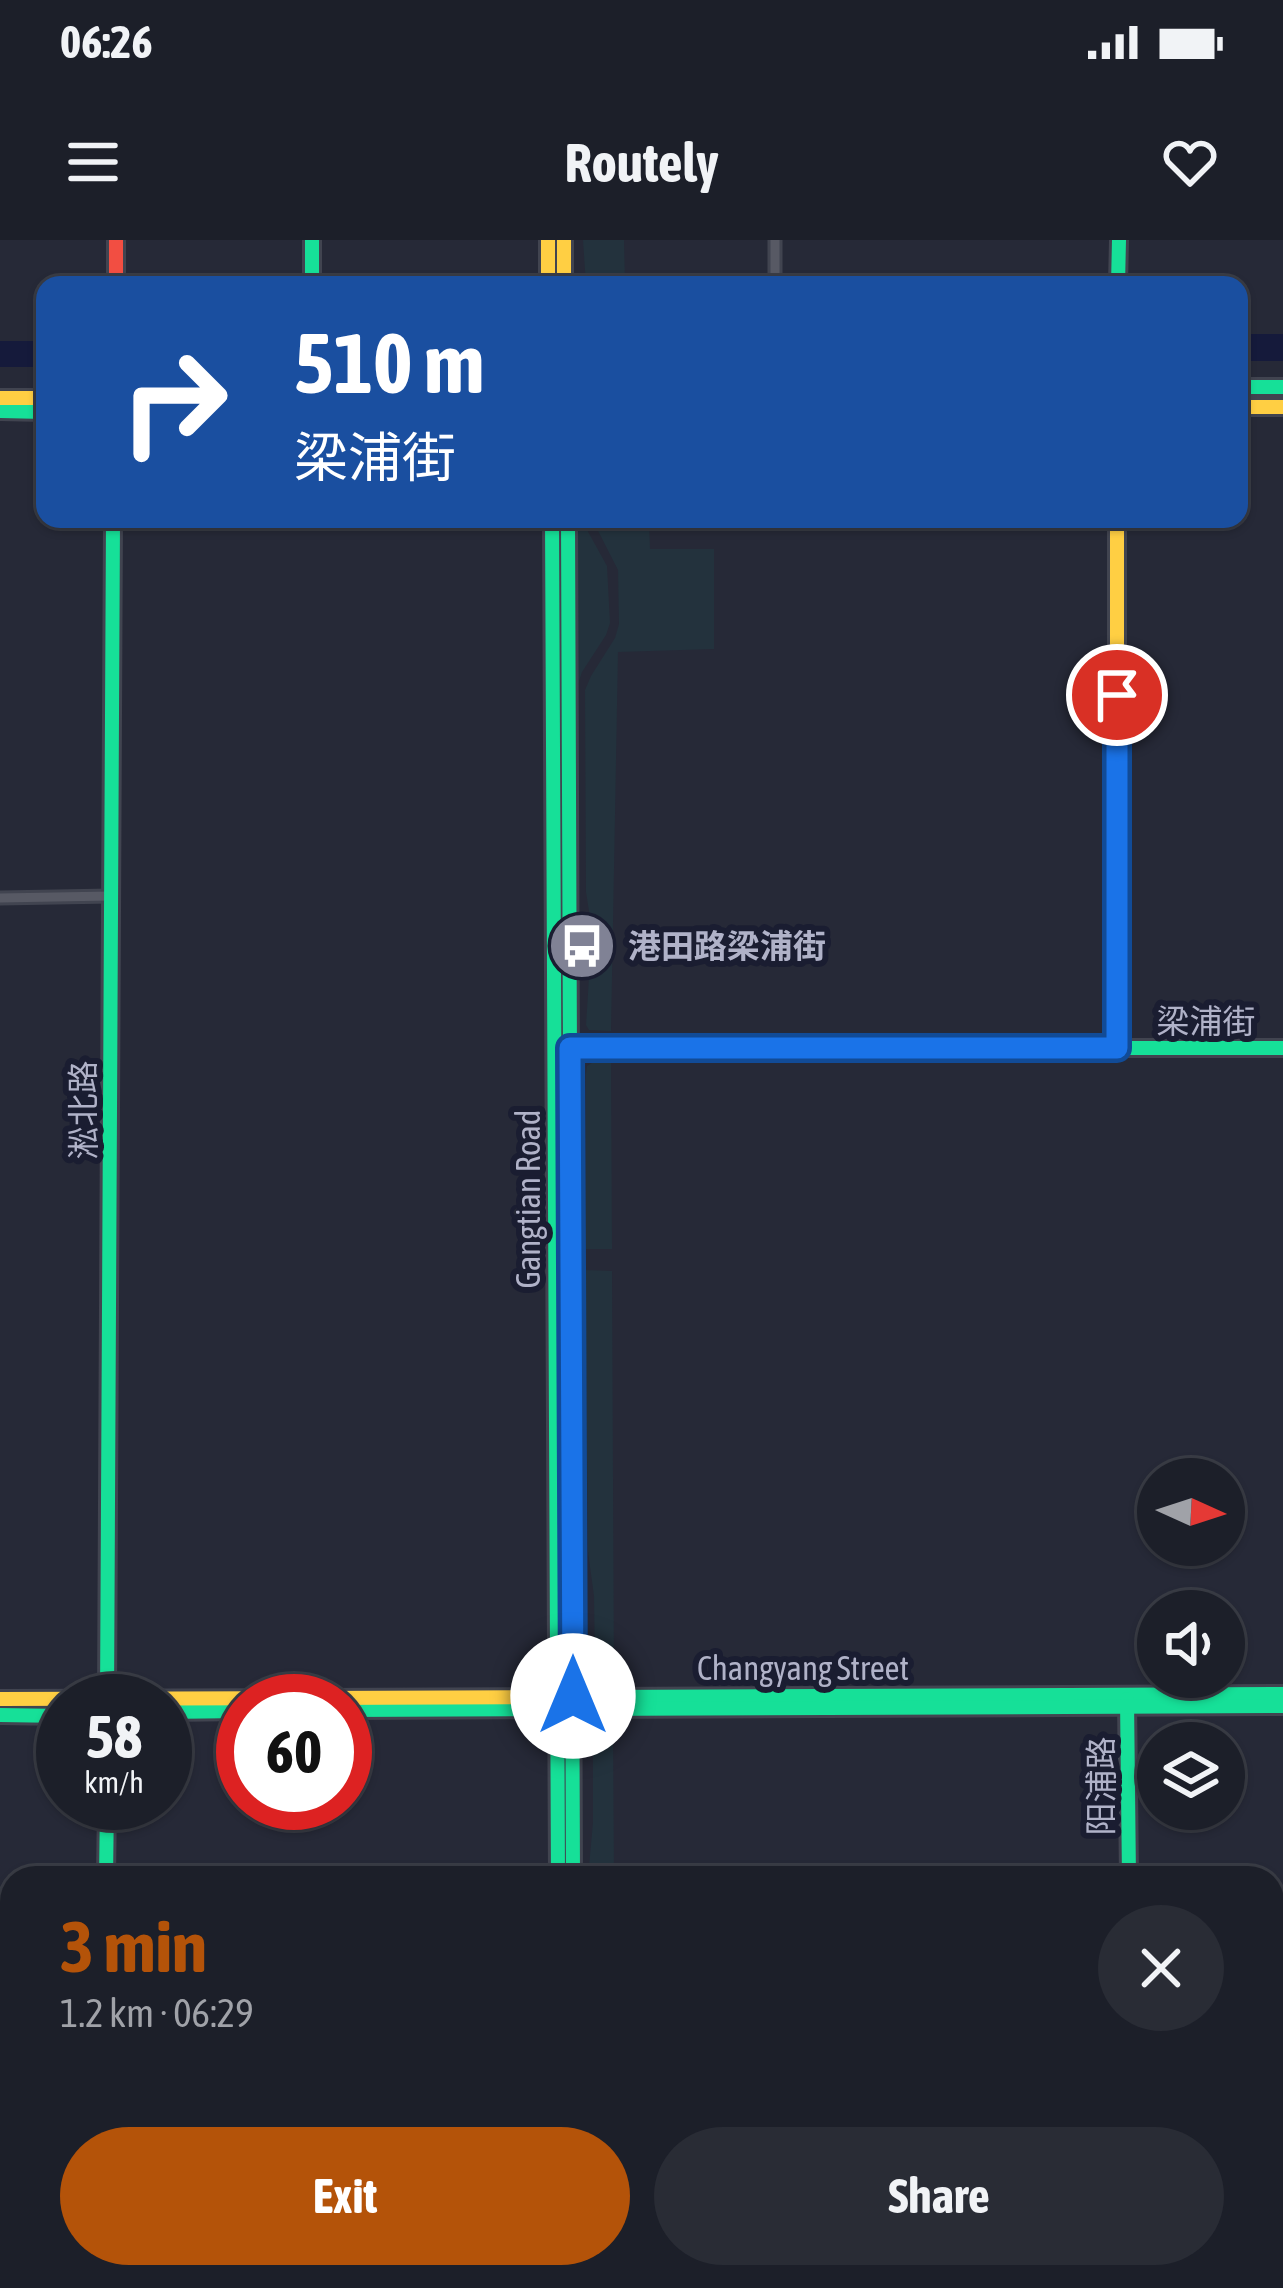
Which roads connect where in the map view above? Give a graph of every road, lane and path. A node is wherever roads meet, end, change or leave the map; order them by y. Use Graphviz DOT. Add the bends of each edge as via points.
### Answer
graph roads {
  1 [pos="116,240"];
  2 [pos="312,240"];
  3 [pos="548,240"];
  4 [pos="564,240"];
  5 [pos="775,240"];
  6 [pos="1119,240"];
  7 [pos="312,274"];
  8 [pos="116,276"];
  9 [pos="548,276"];
  10 [pos="565,276"];
  11 [pos="775,276"];
  12 [pos="1118,276"];
  13 [pos="1248,387"];
  14 [pos="1283,387"];
  15 [pos="0,398"];
  16 [pos="36,398"];
  17 [pos="1248,407"];
  18 [pos="1283,407"];
  19 [pos="0,411"];
  20 [pos="36,412"];
  21 [pos="113,528"];
  22 [pos="552,528"];
  23 [pos="568,528"];
  24 [pos="1117,528"];
  25 [pos="111,896"];
  26 [pos="0,898"];
  27 [pos="562,1048"];
  28 [pos="1117,1048"];
  29 [pos="1283,1048"];
  30 [pos="107,1674"];
  31 [pos="1283,1694"];
  32 [pos="0,1699"];
  33 [pos="36,1699"];
  34 [pos="192,1700"];
  35 [pos="1127,1700"];
  36 [pos="565,1702"];
  37 [pos="1283,1706"];
  38 [pos="372,1709"];
  39 [pos="0,1715"];
  40 [pos="36,1716"];
  41 [pos="107,1830"];
  42 [pos="106,1866"];
  43 [pos="558,1866"];
  44 [pos="573,1866"];
  45 [pos="1129,1866"];
  1 -- 8 [label="main road"];
  2 -- 7 [label="main road"];
  3 -- 9 [label="main road"];
  4 -- 10 [label="main road"];
  5 -- 11 [label="street"];
  6 -- 12 [label="main road"];
  13 -- 14 [label="main road"];
  15 -- 16 [label="main road"];
  17 -- 18 [label="main road"];
  19 -- 20 [label="main road"];
  21 -- 25 [label="main road, 淞北路"];
  22 -- 27 [label="main road, Gangtian Road"];
  23 -- 27 [label="main road, Gangtian Road"];
  24 -- 28 [label="main road"];
  25 -- 26 [label="street"];
  25 -- 30 [label="main road, 淞北路"];
  27 -- 28 [label="main road, 梁浦街"];
  27 -- 36 [label="main road, Gangtian Road"];
  28 -- 29 [label="main road, 梁浦街"];
  31 -- 35 [label="main road, Changyang Street"];
  32 -- 33 [label="main road, Changyang Street"];
  34 -- 36 [label="main road, Changyang Street"];
  35 -- 36 [label="main road, Changyang Street"];
  35 -- 37 [label="main road, Changyang Street"];
  35 -- 45 [label="main road, 阳浦路"];
  36 -- 38 [label="main road, Changyang Street"];
  36 -- 43 [label="main road, Gangtian Road"];
  36 -- 44 [label="main road, Gangtian Road"];
  39 -- 40 [label="main road"];
  41 -- 42 [label="main road"];
}
